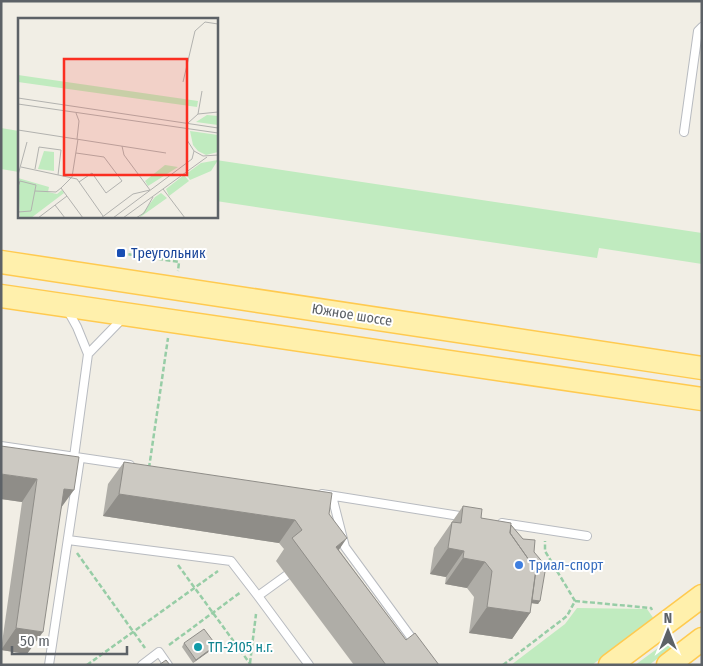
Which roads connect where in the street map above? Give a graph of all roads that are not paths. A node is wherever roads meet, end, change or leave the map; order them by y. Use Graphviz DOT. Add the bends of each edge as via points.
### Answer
graph roads {
  1 [pos="702,27"];
  2 [pos="684,132"];
  3 [pos="1,262"];
  4 [pos="1,296"];
  5 [pos="64,306"];
  6 [pos="126,315"];
  7 [pos="88,354"];
  8 [pos="702,368"];
  9 [pos="702,399"];
  10 [pos="1,446"];
  11 [pos="77,457"];
  12 [pos="149,468"];
  13 [pos="312,493"];
  14 [pos="332,496"];
  15 [pos="478,519"];
  16 [pos="497,522"];
  17 [pos="587,536"];
  18 [pos="68,540"];
  19 [pos="287,575"];
  20 [pos="258,596"];
  21 [pos="702,596"];
  22 [pos="702,639"];
  23 [pos="420,649"];
  24 [pos="49,665"];
  25 [pos="142,665"];
  26 [pos="168,665"];
  27 [pos="309,665"];
  28 [pos="610,665"];
  29 [pos="668,665"];
  1 -- 2 [label="lane" via="698,31"];
  3 -- 8 [label="main road, Южное шоссе"];
  4 -- 5 [label="main road"];
  5 -- 6 [label="main road"];
  5 -- 7 [label="lane"];
  6 -- 7 [label="lane"];
  6 -- 9 [label="main road"];
  7 -- 11 [label="lane"];
  10 -- 11 [label="lane"];
  11 -- 12 [label="lane"];
  11 -- 18 [label="lane"];
  13 -- 14 [label="lane"];
  14 -- 15 [label="lane"];
  14 -- 23 [label="lane" via="339,538"];
  16 -- 17 [label="lane"];
  18 -- 20 [label="lane" via="231,562"];
  18 -- 24 [label="lane"];
  19 -- 20 [label="lane"];
  20 -- 27 [label="lane"];
  21 -- 28 [label="main road"];
  22 -- 29 [label="main road"];
  25 -- 26 [label="lane" via="159,652"];
}
